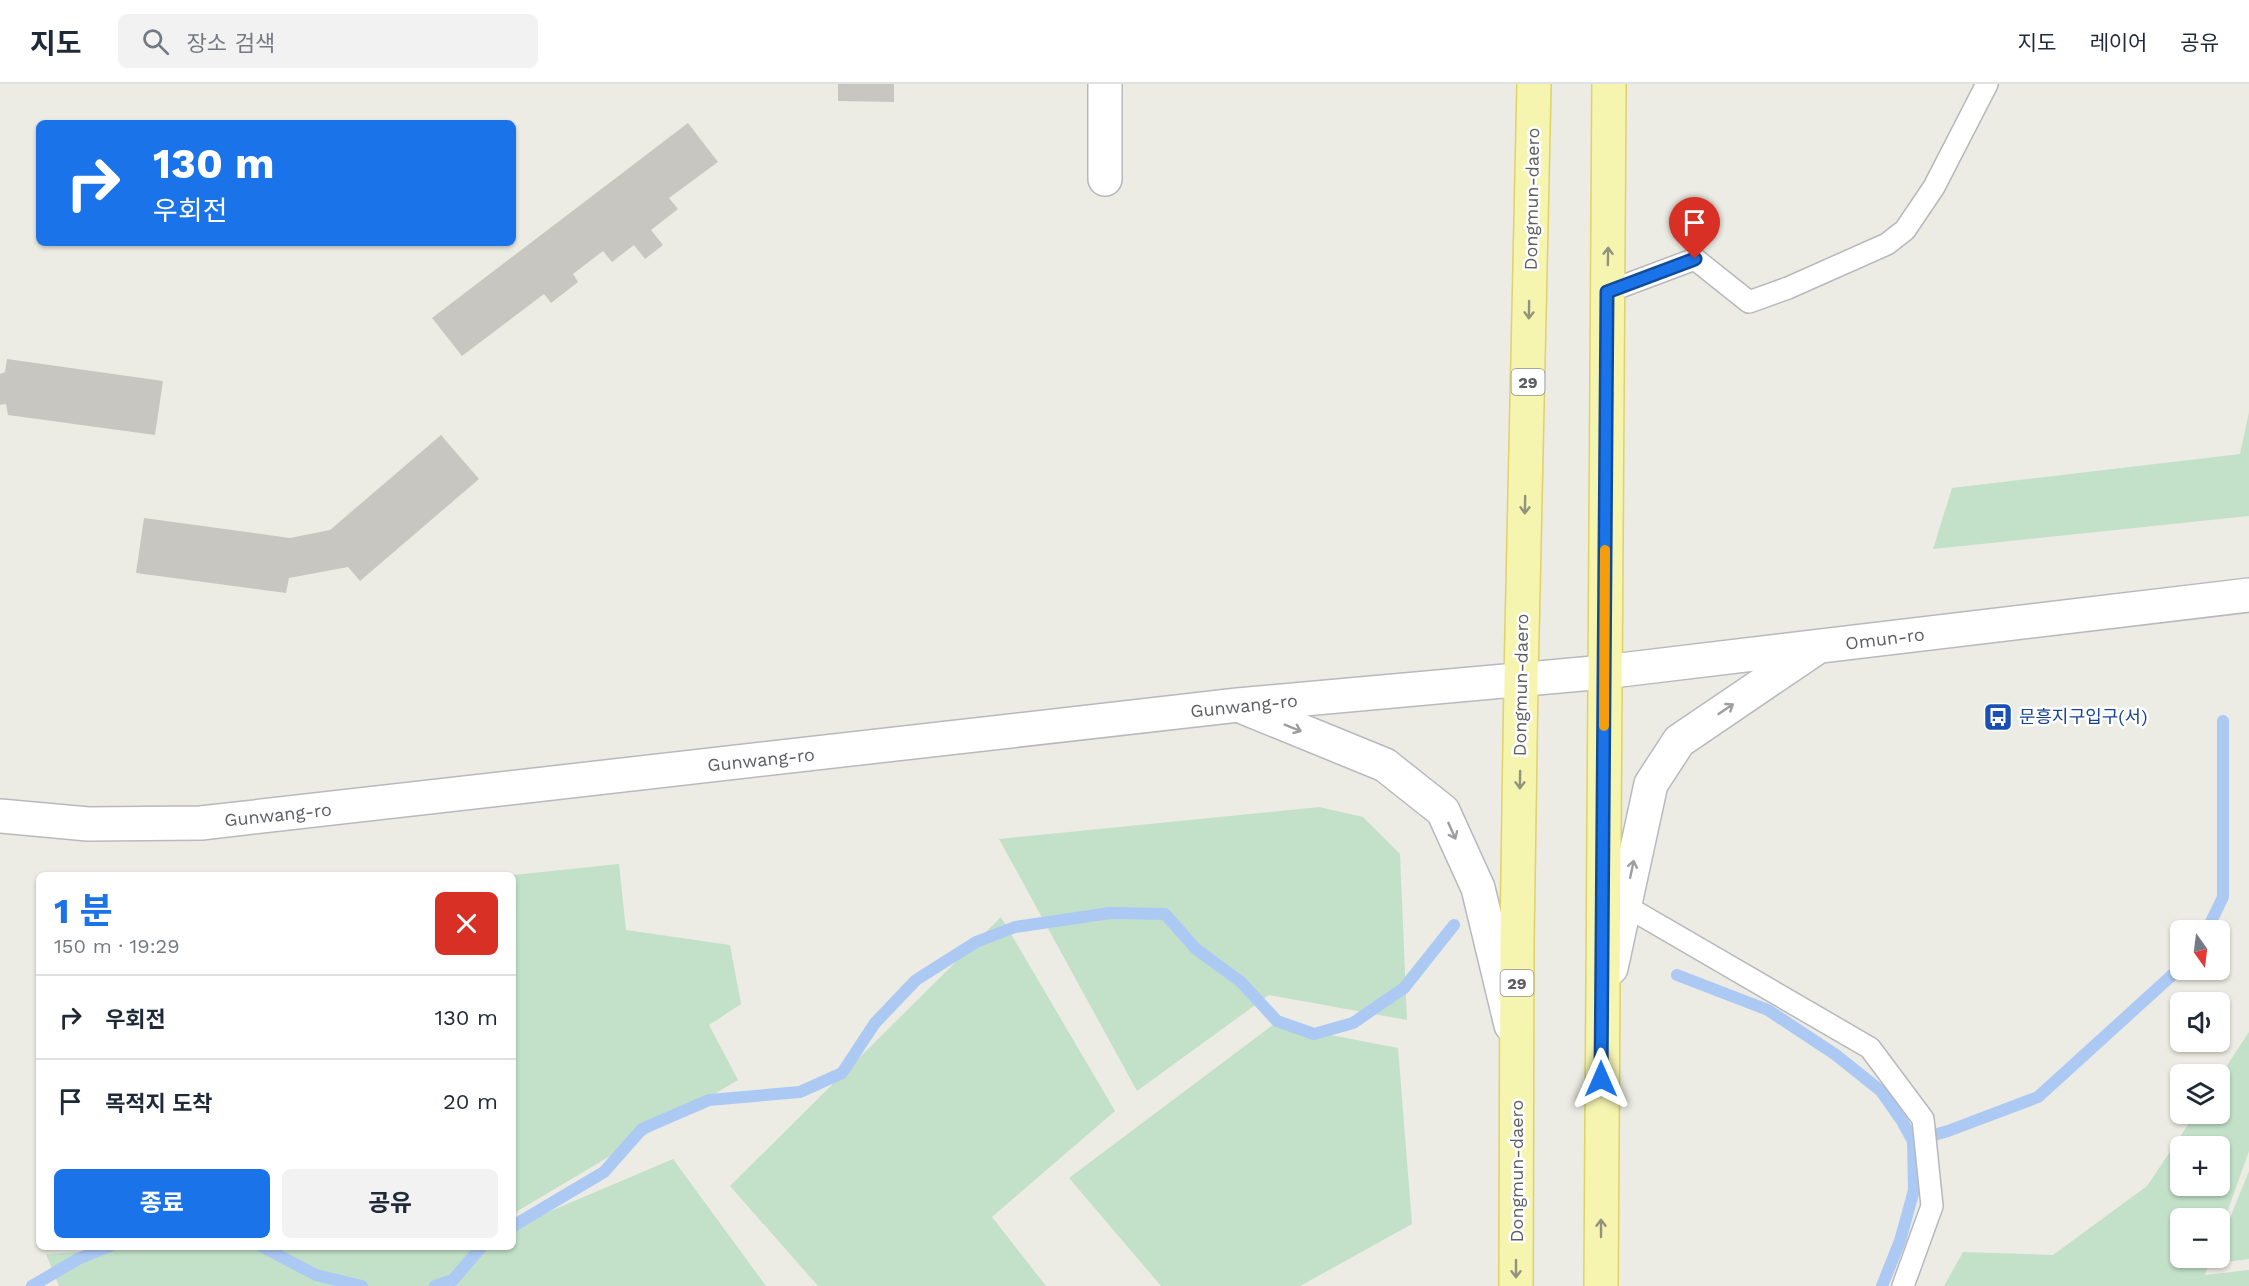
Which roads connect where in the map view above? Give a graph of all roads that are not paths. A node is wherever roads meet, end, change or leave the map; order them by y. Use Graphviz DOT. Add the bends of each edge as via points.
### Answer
graph roads {
  1 [pos="1105,84"];
  2 [pos="1534,84"];
  3 [pos="1609,84"];
  4 [pos="1987,84"];
  5 [pos="1105,179"];
  6 [pos="1607,292"];
  7 [pos="2249,596"];
  8 [pos="1817,647"];
  9 [pos="1604,672"];
  10 [pos="1521,680"];
  11 [pos="1238,705"];
  12 [pos="0,816"];
  13 [pos="33,819"];
  14 [pos="0,835"];
  15 [pos="1624,905"];
  16 [pos="1602,1008"];
  17 [pos="1517,1048"];
  18 [pos="1516,1286"];
  19 [pos="1600,1286"];
  20 [pos="1903,1286"];
  1 -- 5 [label="main road"];
  2 -- 10 [label="main road, Dongmun-daero / 29, one-way"];
  6 -- 3 [label="main road, one-way"];
  4 -- 6 [label="lane" via="1928,197 1905,230 1887,244 1749,302 1695,259"];
  6 -- 9 [label="main road"];
  7 -- 8 [label="main road, Omun-ro"];
  8 -- 9 [label="main road, Omun-ro"];
  15 -- 8 [label="main road, one-way" via="1651,784 1679,741"];
  9 -- 10 [label="main road, Omun-ro"];
  9 -- 16 [label="main road"];
  10 -- 11 [label="main road, Gunwang-ro"];
  10 -- 17 [label="main road, Dongmun-daero / 29, one-way"];
  11 -- 13 [label="main road, Gunwang-ro" via="201,823 88,824"];
  11 -- 17 [label="main road, one-way" via="1385,765 1443,811 1478,888"];
  12 -- 13 [label="main road, Gunwang-ro"];
  13 -- 14 [label="main road"];
  15 -- 16 [label="main road"];
  15 -- 20 [label="lane" via="1870,1048 1923,1119 1932,1206"];
  19 -- 16 [label="main road, one-way"];
  17 -- 18 [label="main road, Dongmun-daero / 29, one-way"];
}
